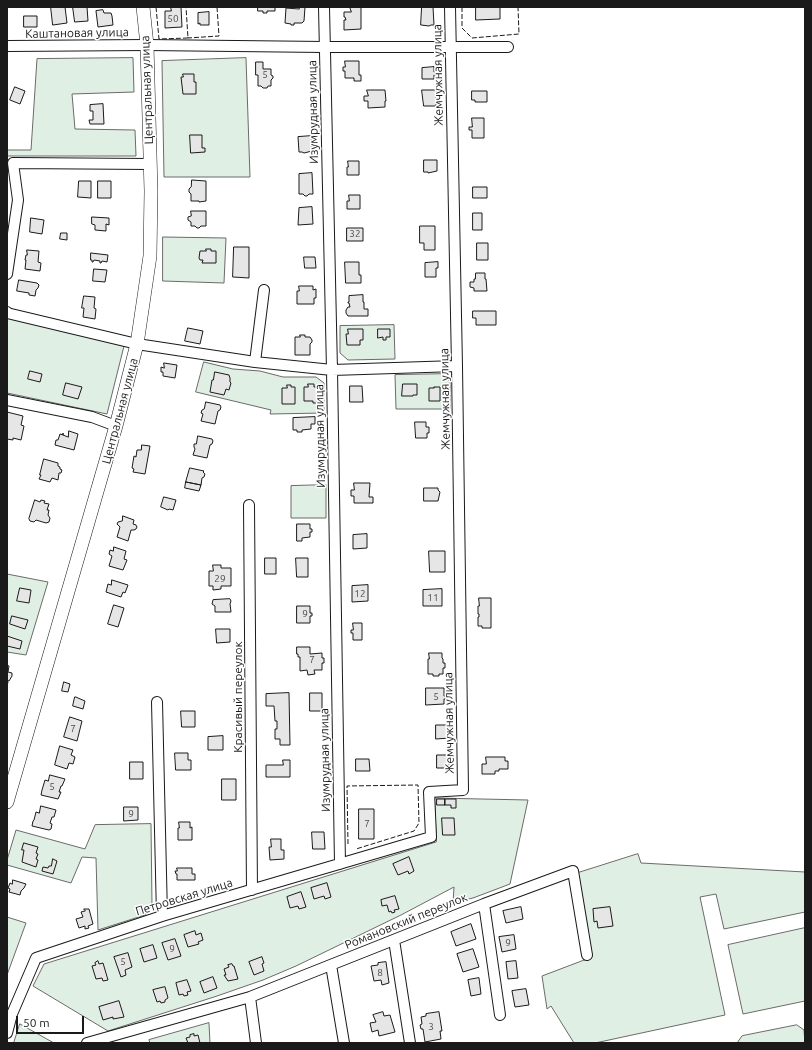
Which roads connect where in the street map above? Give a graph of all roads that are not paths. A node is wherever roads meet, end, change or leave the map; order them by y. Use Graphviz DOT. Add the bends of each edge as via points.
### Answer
graph roads {
  1 [pos="143,7"];
  2 [pos="324,7"];
  3 [pos="450,7"];
  4 [pos="146,45"];
  5 [pos="7,46"];
  6 [pos="324,47"];
  7 [pos="451,47"];
  8 [pos="508,47"];
  9 [pos="150,164"];
  10 [pos="7,274"];
  11 [pos="264,290"];
  12 [pos="7,312"];
  13 [pos="137,344"];
  14 [pos="255,362"];
  15 [pos="457,366"];
  16 [pos="332,370"];
  17 [pos="7,400"];
  18 [pos="116,426"];
  19 [pos="249,505"];
  20 [pos="157,702"];
  21 [pos="463,790"];
  22 [pos="7,802"];
  23 [pos="340,864"];
  24 [pos="252,890"];
  25 [pos="484,904"];
  26 [pos="162,916"];
  27 [pos="394,940"];
  28 [pos="587,955"];
  29 [pos="331,965"];
  30 [pos="250,997"];
  31 [pos="500,1015"];
  32 [pos="7,1033"];
  33 [pos="87,1043"];
  34 [pos="256,1043"];
  35 [pos="344,1043"];
  36 [pos="410,1043"];
  1 -- 4 [label="main road, Центральная улица"];
  2 -- 6 [label="street, Изумрудная улица"];
  3 -- 7 [label="street, Жемчужная улица"];
  4 -- 5 [label="street, Каштановая улица"];
  4 -- 6 [label="street, Каштановая улица"];
  4 -- 9 [label="main road, Центральная улица"];
  6 -- 7 [label="street, Каштановая улица"];
  6 -- 16 [label="street, Изумрудная улица"];
  7 -- 8 [label="street, Каштановая улица"];
  7 -- 15 [label="street, Жемчужная улица"];
  9 -- 10 [label="street" via="13,162 18,200"];
  9 -- 13 [label="main road, Центральная улица" via="150,256"];
  11 -- 14 [label="street"];
  12 -- 13 [label="street"];
  13 -- 14 [label="street"];
  13 -- 18 [label="main road, Центральная улица"];
  14 -- 16 [label="street"];
  15 -- 16 [label="street"];
  15 -- 21 [label="street, Жемчужная улица"];
  16 -- 23 [label="street, Изумрудная улица"];
  17 -- 18 [label="street" via="92,417"];
  18 -- 22 [label="main road, Центральная улица"];
  19 -- 24 [label="street, Красивый переулок"];
  20 -- 26 [label="street"];
  21 -- 23 [label="street, Петровская улица" via="429,792 431,837"];
  23 -- 24 [label="street, Петровская улица"];
  24 -- 26 [label="street, Петровская улица"];
  25 -- 27 [label="street, Романовский переулок"];
  25 -- 28 [label="street, Романовский переулок" via="573,871"];
  25 -- 31 [label="street"];
  26 -- 32 [label="street, Петровская улица" via="36,958 12,1014"];
  27 -- 29 [label="street, Романовский переулок"];
  27 -- 36 [label="street"];
  29 -- 30 [label="street, Романовский переулок"];
  29 -- 35 [label="street"];
  30 -- 33 [label="street"];
  30 -- 34 [label="street"];
}
